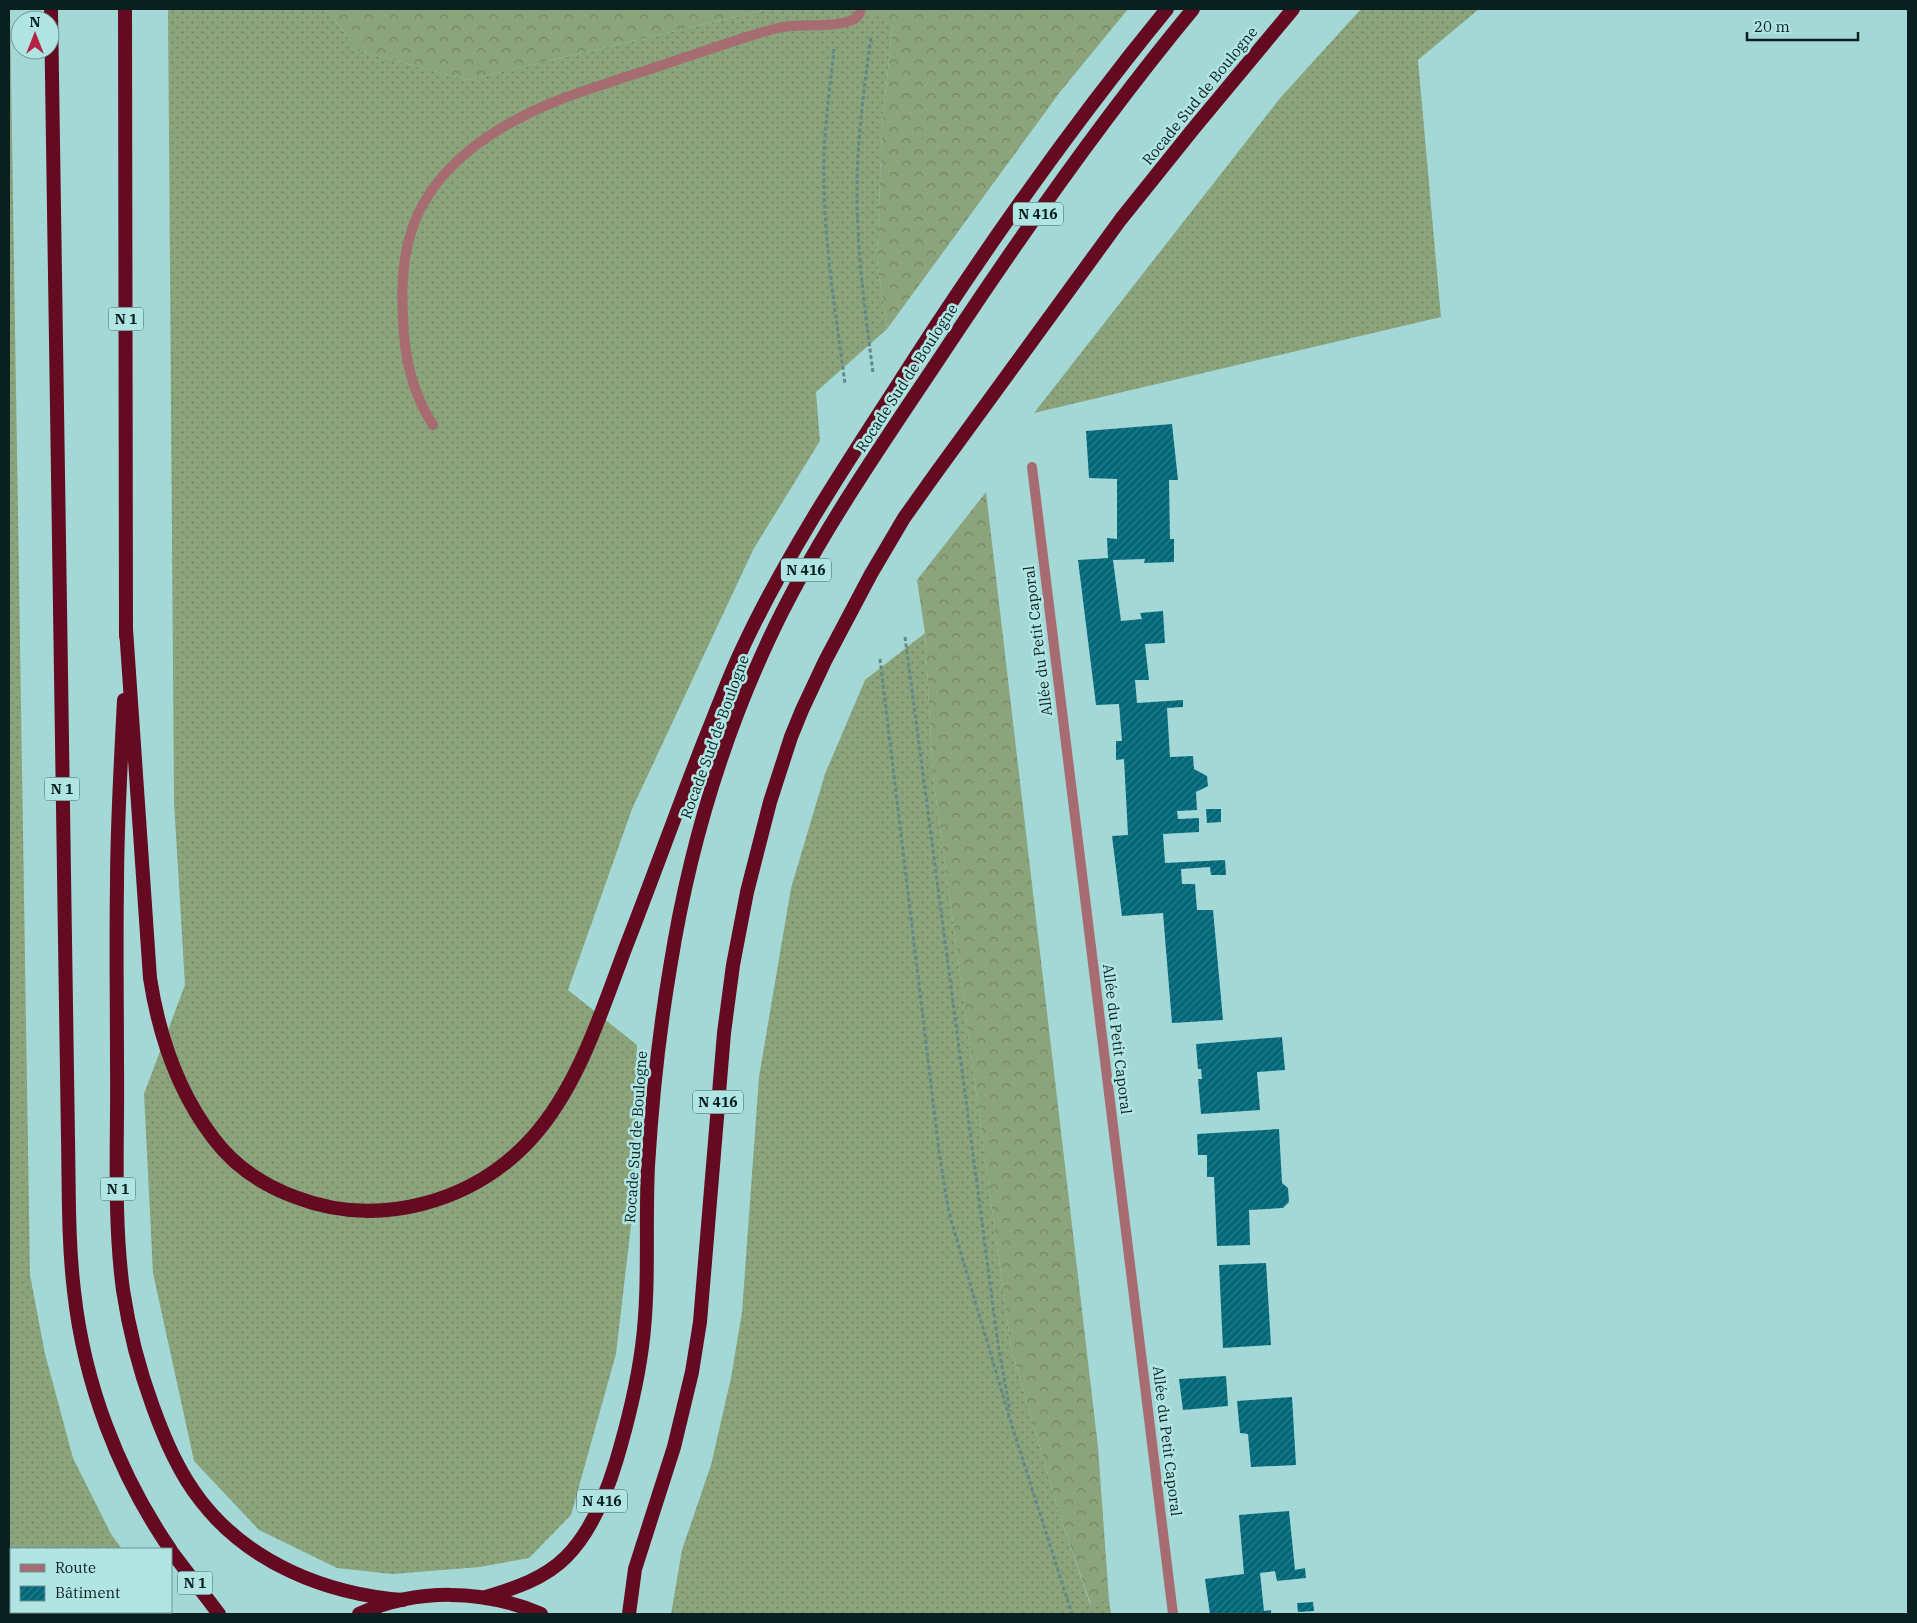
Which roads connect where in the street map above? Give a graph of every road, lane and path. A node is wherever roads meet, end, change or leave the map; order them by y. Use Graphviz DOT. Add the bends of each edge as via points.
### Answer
graph roads {
  1 [pos="51,9"];
  2 [pos="125,9"];
  3 [pos="1167,9"];
  4 [pos="1193,9"];
  5 [pos="1293,9"];
  6 [pos="861,10"];
  7 [pos="837,24"];
  8 [pos="873,373"];
  9 [pos="845,384"];
  10 [pos="433,425"];
  11 [pos="1032,467"];
  12 [pos="126,629"];
  13 [pos="905,637"];
  14 [pos="880,659"];
  15 [pos="1012,1426"];
  16 [pos="170,1548"];
  17 [pos="172,1551"];
  18 [pos="486,1597"];
  19 [pos="403,1600"];
  20 [pos="219,1614"];
  21 [pos="359,1614"];
  22 [pos="541,1614"];
  23 [pos="629,1614"];
  24 [pos="1072,1614"];
  25 [pos="1173,1614"];
  1 -- 16 [label="highway, N 1" via="72,1266 79,1326 96,1396 132,1487"];
  2 -- 12 [label="highway, N 1"];
  3 -- 12 [label="highway" via="1029,190 890,396 776,581 735,665 613,981 567,1088 542,1126 515,1155 476,1183 408,1208 377,1211 339,1209 317,1205 267,1185 246,1172 213,1138 178,1079 158,1026 150,978"];
  4 -- 18 [label="highway, Rocade Sud de Boulogne / N 416" via="1034,219 894,427 844,505 759,661 737,713 696,841 670,962 655,1072 642,1348 612,1475 593,1520 568,1556 529,1582"];
  5 -- 23 [label="highway, Rocade Sud de Boulogne / N 416" via="1121,218 904,518 825,661 791,737 747,892 733,965 724,1033 700,1322 692,1372 674,1447 635,1569"];
  6 -- 7 [label="street" via="854,20"];
  6 -- 8 [label="path" via="871,34 861,111 858,228"];
  7 -- 9 [label="path" via="826,124 824,199 828,257"];
  7 -- 10 [label="street" via="778,28 580,92 507,125 458,161 428,196 418,214 410,236 402,282 409,369 422,409"];
  11 -- 25 [label="street, Allée du Petit Caporal"];
  12 -- 19 [label="highway, N 1" via="117,883 118,1210 123,1290 138,1361 177,1464 200,1500 224,1527 260,1554 304,1578 345,1592"];
  13 -- 15 [label="path" via="998,1344"];
  14 -- 15 [label="path" via="943,1183"];
  15 -- 24 [label="path"];
  17 -- 20 [label="highway, N 1"];
  18 -- 19 [label="highway" via="444,1594"];
  18 -- 22 [label="highway"];
  19 -- 21 [label="highway"];
}
